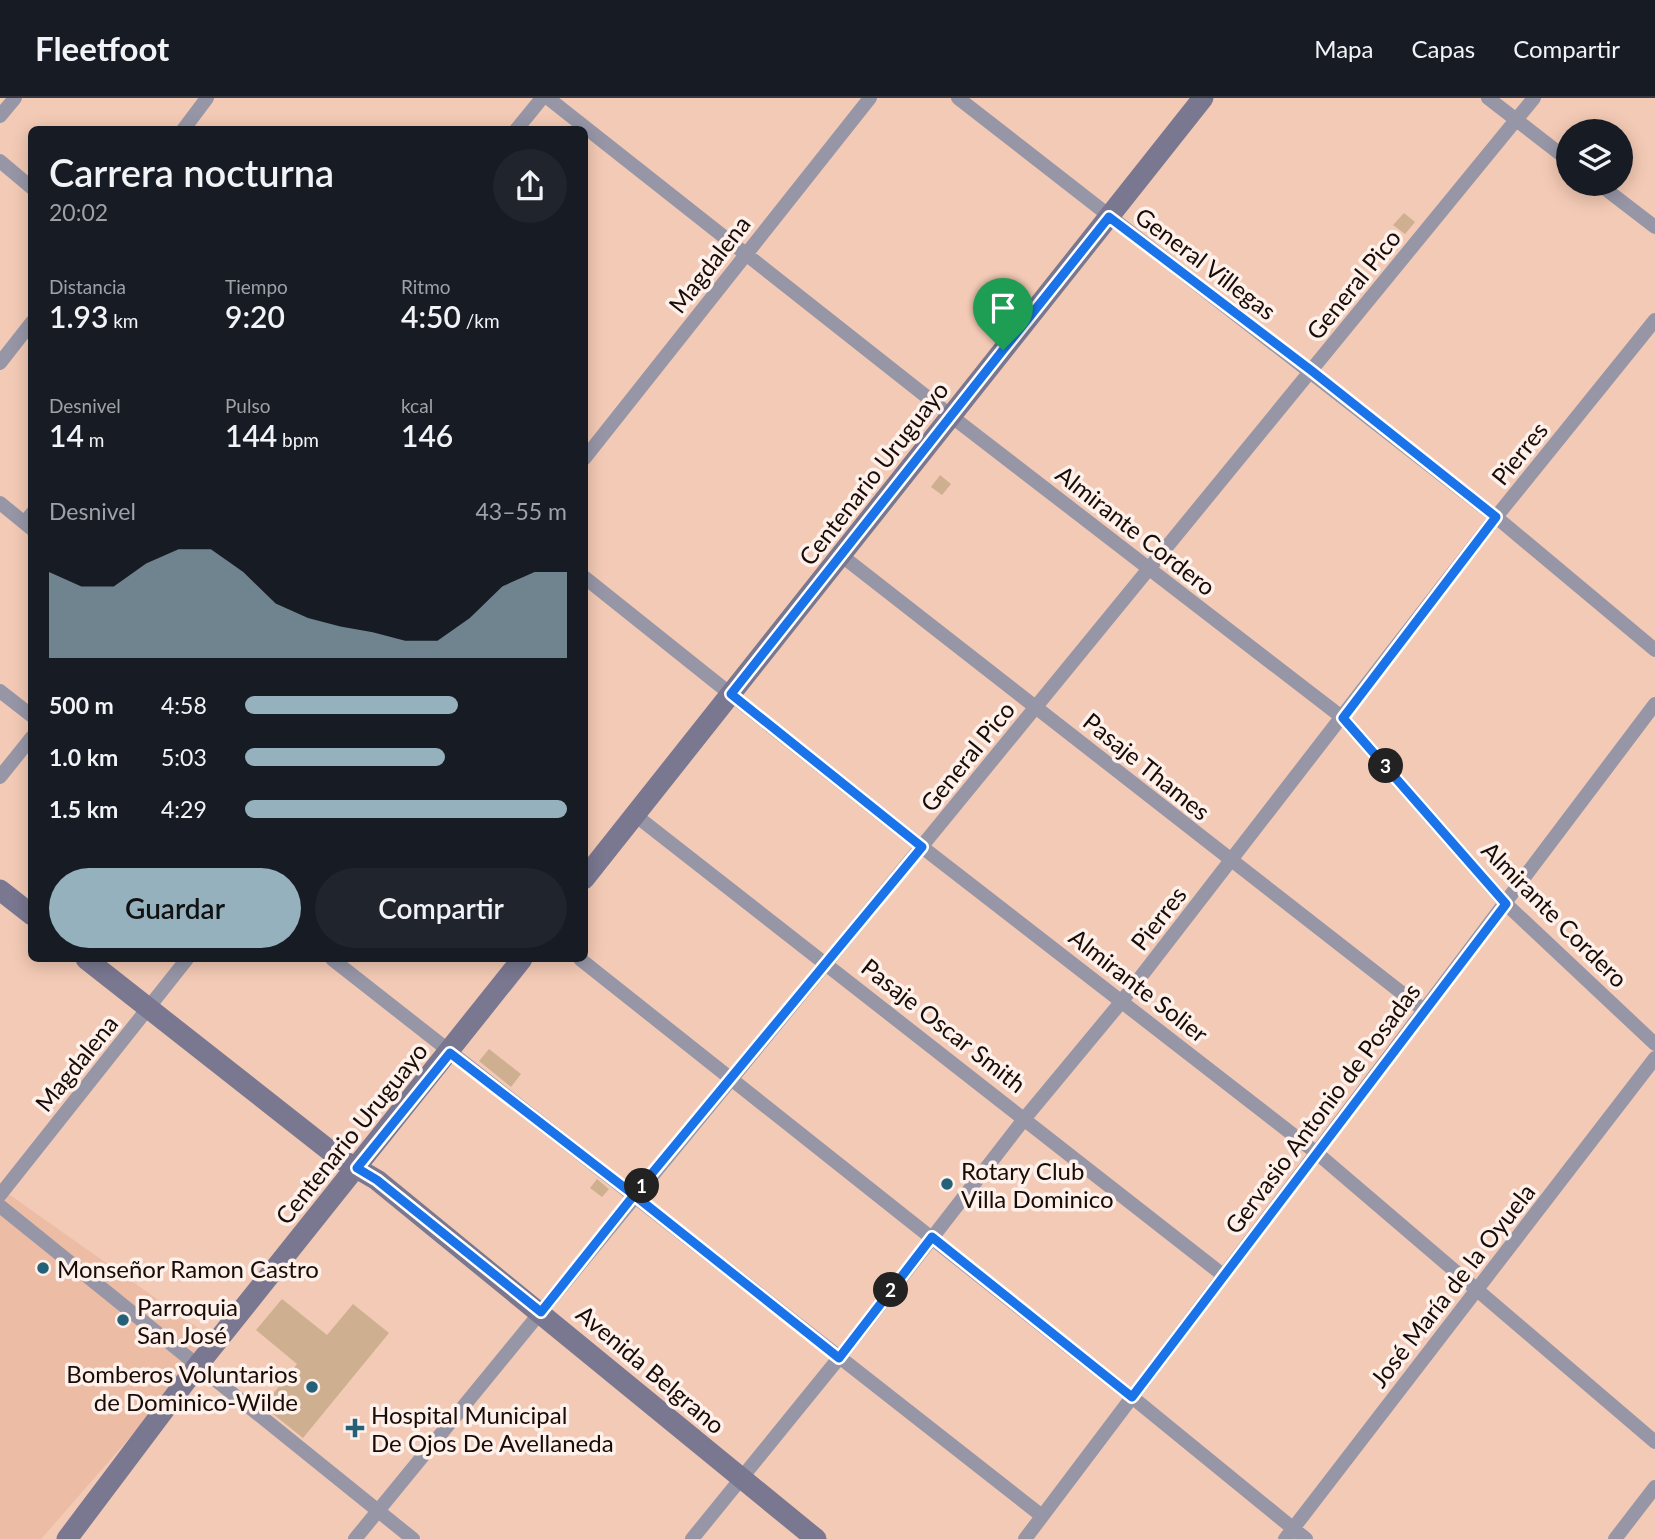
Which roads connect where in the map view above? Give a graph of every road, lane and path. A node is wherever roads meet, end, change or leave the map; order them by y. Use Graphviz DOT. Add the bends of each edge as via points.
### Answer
graph roads {
  1 [pos="15,98"];
  2 [pos="207,98"];
  3 [pos="542,98"];
  4 [pos="548,98"];
  5 [pos="870,98"];
  6 [pos="958,98"];
  7 [pos="1203,98"];
  8 [pos="1488,98"];
  9 [pos="1534,98"];
  10 [pos="0,117"];
  11 [pos="1516,120"];
  12 [pos="186,126"];
  13 [pos="519,126"];
  14 [pos="583,126"];
  15 [pos="588,130"];
  16 [pos="1556,151"];
  17 [pos="0,161"];
  18 [pos="28,185"];
  19 [pos="1615,196"];
  20 [pos="1109,217"];
  21 [pos="1655,227"];
  22 [pos="745,254"];
  23 [pos="1655,320"];
  24 [pos="28,327"];
  25 [pos="0,363"];
  26 [pos="1312,371"];
  27 [pos="951,416"];
  28 [pos="588,453"];
  29 [pos="0,503"];
  30 [pos="1496,517"];
  31 [pos="27,525"];
  32 [pos="842,556"];
  33 [pos="1149,568"];
  34 [pos="588,581"];
  35 [pos="1655,650"];
  36 [pos="0,691"];
  37 [pos="731,694"];
  38 [pos="1655,704"];
  39 [pos="1036,707"];
  40 [pos="28,713"];
  41 [pos="1343,718"];
  42 [pos="28,742"];
  43 [pos="0,777"];
  44 [pos="635,815"];
  45 [pos="922,847"];
  46 [pos="1231,862"];
  47 [pos="588,874"];
  48 [pos="0,890"];
  49 [pos="1506,904"];
  50 [pos="28,912"];
  51 [pos="90,962"];
  52 [pos="185,962"];
  53 [pos="336,962"];
  54 [pos="520,962"];
  55 [pos="584,962"];
  56 [pos="827,962"];
  57 [pos="1122,1001"];
  58 [pos="148,1009"];
  59 [pos="1425,1011"];
  60 [pos="1655,1044"];
  61 [pos="450,1053"];
  62 [pos="1655,1058"];
  63 [pos="731,1079"];
  64 [pos="1025,1118"];
  65 [pos="1318,1154"];
  66 [pos="357,1168"];
  67 [pos="0,1195"];
  68 [pos="634,1195"];
  69 [pos="0,1206"];
  70 [pos="932,1237"];
  71 [pos="1223,1275"];
  72 [pos="1477,1290"];
  73 [pos="541,1312"];
  74 [pos="839,1358"];
  75 [pos="198,1365"];
  76 [pos="1132,1397"];
  77 [pos="1655,1442"];
  78 [pos="742,1478"];
  79 [pos="1655,1487"];
  80 [pos="378,1511"];
  81 [pos="1042,1516"];
  82 [pos="1289,1534"];
  83 [pos="67,1539"];
  84 [pos="355,1539"];
  85 [pos="413,1539"];
  86 [pos="692,1539"];
  87 [pos="816,1539"];
  88 [pos="1025,1539"];
  89 [pos="1306,1539"];
  90 [pos="1615,1539"];
  1 -- 10 [label="street"];
  2 -- 12 [label="street"];
  3 -- 13 [label="street"];
  4 -- 14 [label="street, Almirante Cordero"];
  5 -- 22 [label="street, Magdalena"];
  6 -- 20 [label="street, General Villegas"];
  7 -- 20 [label="main road, Centenario Uruguayo"];
  8 -- 11 [label="street"];
  9 -- 11 [label="street, General Pico"];
  11 -- 16 [label="street"];
  11 -- 26 [label="street, General Pico"];
  15 -- 22 [label="street, Almirante Cordero"];
  17 -- 18 [label="street"];
  19 -- 21 [label="street"];
  20 -- 26 [label="street, General Villegas"];
  20 -- 27 [label="main road, Centenario Uruguayo"];
  22 -- 27 [label="street, Almirante Cordero"];
  22 -- 28 [label="street, Magdalena"];
  23 -- 30 [label="street, Pierres"];
  24 -- 25 [label="street"];
  26 -- 30 [label="street, General Villegas"];
  26 -- 33 [label="street, General Pico"];
  27 -- 32 [label="main road, Centenario Uruguayo"];
  27 -- 33 [label="street, Almirante Cordero"];
  29 -- 31 [label="street"];
  30 -- 35 [label="street, General Villegas"];
  30 -- 41 [label="street, Pierres"];
  32 -- 37 [label="main road, Centenario Uruguayo"];
  32 -- 39 [label="street, Pasaje Thames"];
  33 -- 39 [label="street, General Pico"];
  33 -- 41 [label="street, Almirante Cordero"];
  34 -- 37 [label="street, Almirante Solier"];
  36 -- 40 [label="street"];
  37 -- 44 [label="main road, Centenario Uruguayo"];
  37 -- 45 [label="street, Almirante Solier"];
  38 -- 49 [label="street, Gervasio Antonio de Posadas"];
  39 -- 45 [label="street, General Pico"];
  39 -- 46 [label="street, Pasaje Thames"];
  41 -- 46 [label="street, Pierres"];
  41 -- 49 [label="street, Almirante Cordero"];
  42 -- 43 [label="street"];
  44 -- 47 [label="main road, Centenario Uruguayo"];
  44 -- 56 [label="street, Pasaje Oscar Smith"];
  45 -- 56 [label="street, General Pico"];
  45 -- 57 [label="street, Almirante Solier"];
  46 -- 57 [label="street, Pierres"];
  46 -- 59 [label="street, Pasaje Thames"];
  48 -- 50 [label="main road"];
  49 -- 59 [label="street, Gervasio Antonio de Posadas"];
  49 -- 60 [label="street, Almirante Cordero"];
  51 -- 58 [label="main road, Avenida Belgrano"];
  52 -- 58 [label="street, Magdalena"];
  53 -- 61 [label="street"];
  54 -- 61 [label="main road, Centenario Uruguayo"];
  55 -- 63 [label="street"];
  56 -- 63 [label="street, General Pico"];
  56 -- 64 [label="street, Pasaje Oscar Smith"];
  57 -- 64 [label="street, Pierres"];
  57 -- 65 [label="street, Almirante Solier"];
  58 -- 66 [label="main road, Avenida Belgrano"];
  58 -- 67 [label="street, Magdalena"];
  59 -- 65 [label="street, Gervasio Antonio de Posadas"];
  61 -- 66 [label="main road, Centenario Uruguayo"];
  61 -- 68 [label="street"];
  62 -- 72 [label="street, José María de la Oyuela"];
  63 -- 68 [label="street, General Pico"];
  63 -- 70 [label="street"];
  64 -- 70 [label="street, Pierres"];
  64 -- 71 [label="street, Pasaje Oscar Smith"];
  65 -- 71 [label="street, Gervasio Antonio de Posadas"];
  65 -- 72 [label="street, Almirante Solier"];
  66 -- 73 [label="main road, Avenida Belgrano"];
  66 -- 75 [label="main road, Centenario Uruguayo"];
  68 -- 73 [label="street, General Pico"];
  68 -- 74 [label="street"];
  69 -- 75 [label="street"];
  70 -- 74 [label="street, Pierres"];
  70 -- 76 [label="street"];
  71 -- 76 [label="street, Gervasio Antonio de Posadas"];
  72 -- 77 [label="street, Almirante Solier"];
  72 -- 82 [label="street, José María de la Oyuela"];
  73 -- 78 [label="main road, Avenida Belgrano"];
  73 -- 80 [label="street, General Pico"];
  74 -- 78 [label="street, Pierres"];
  74 -- 81 [label="street"];
  75 -- 80 [label="street"];
  75 -- 83 [label="main road, Centenario Uruguayo"];
  76 -- 81 [label="street, Gervasio Antonio de Posadas"];
  76 -- 82 [label="street"];
  78 -- 86 [label="street, Pierres"];
  78 -- 87 [label="main road, Avenida Belgrano"];
  79 -- 90 [label="street"];
  80 -- 84 [label="street, General Pico"];
  80 -- 85 [label="street"];
  81 -- 88 [label="street, Gervasio Antonio de Posadas"];
  82 -- 89 [label="street"];
}
